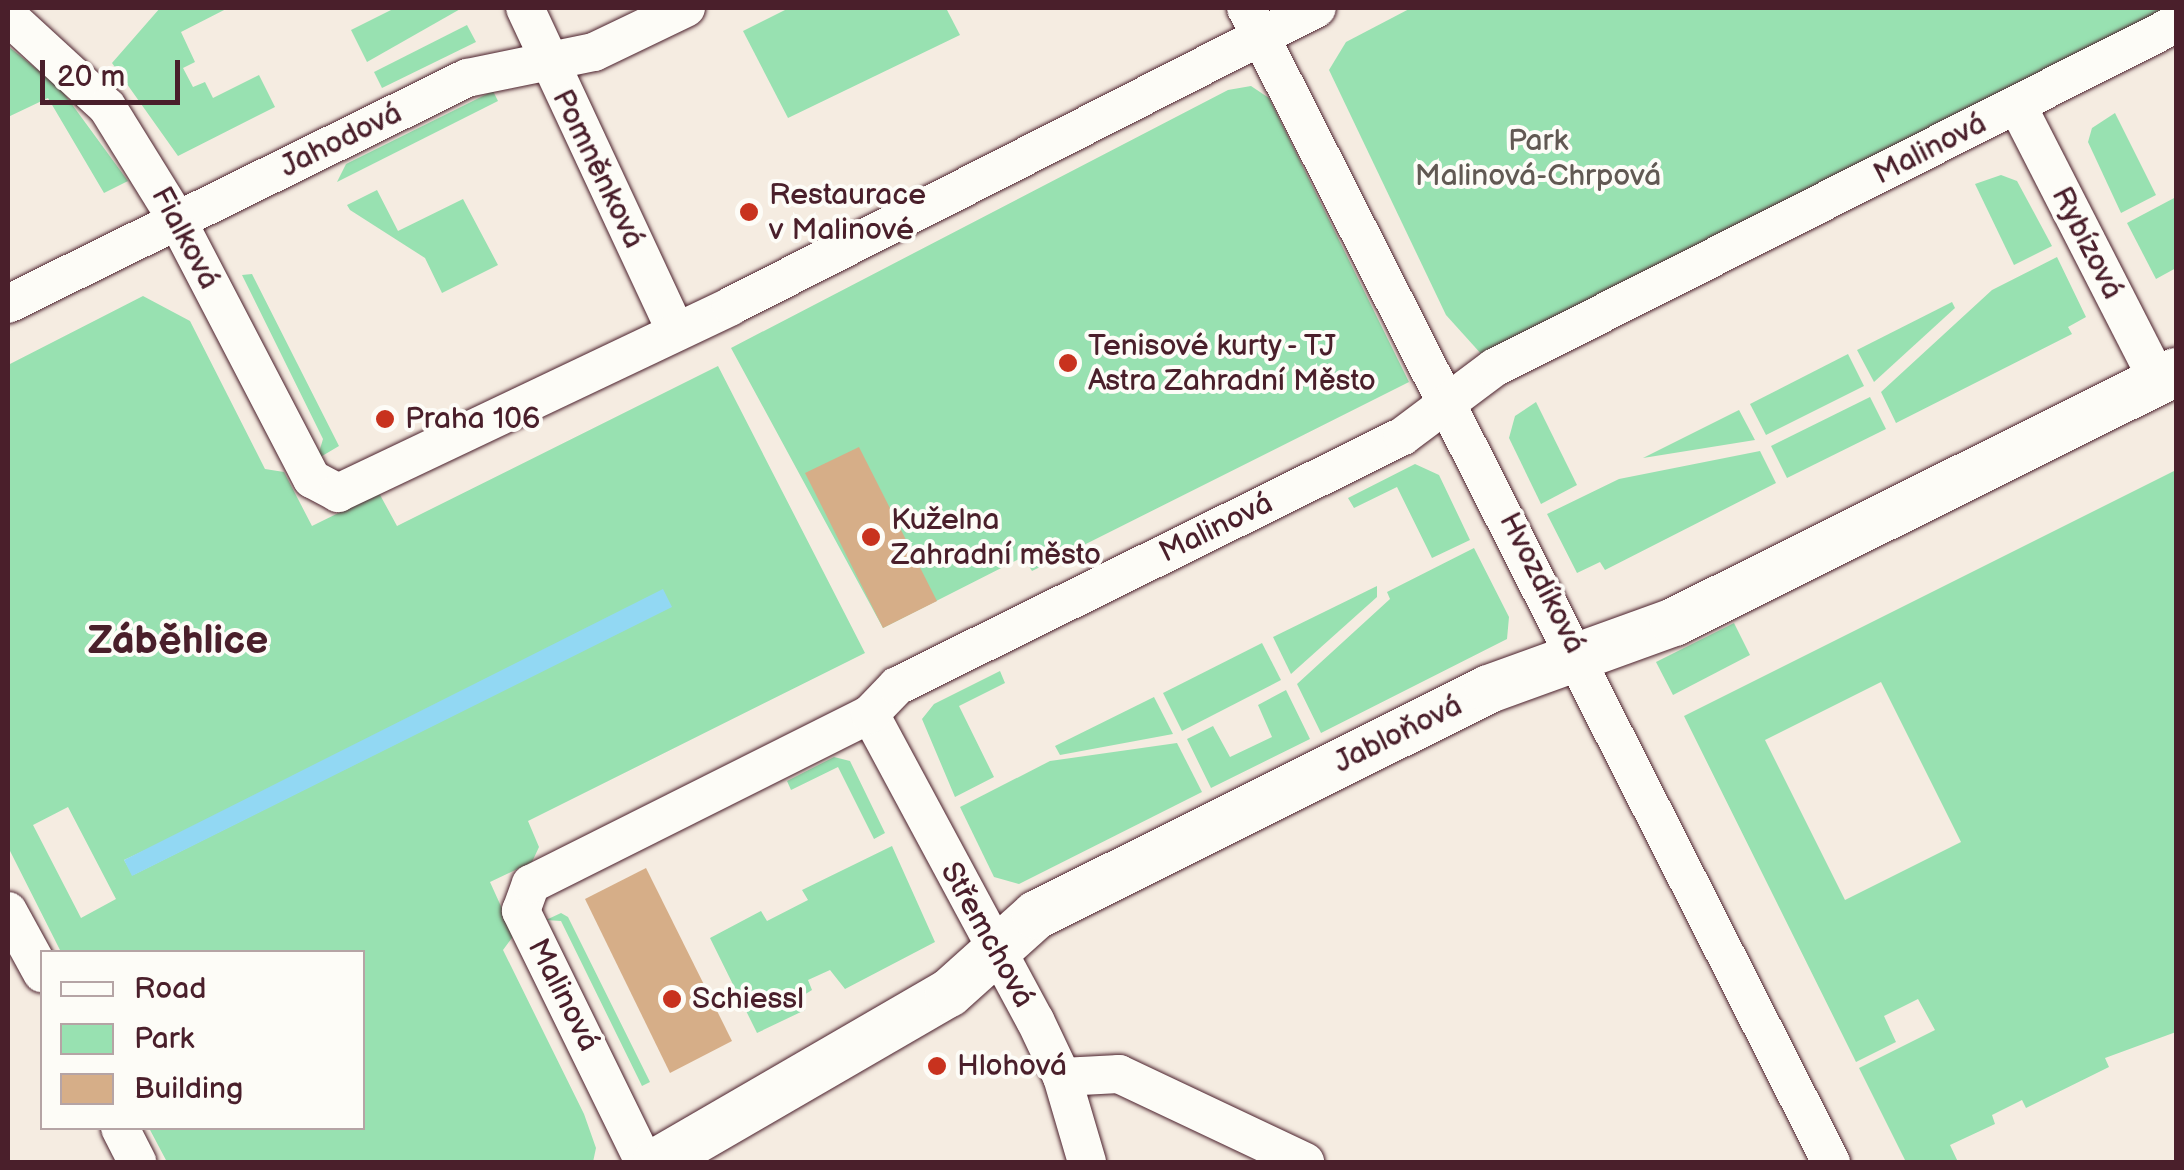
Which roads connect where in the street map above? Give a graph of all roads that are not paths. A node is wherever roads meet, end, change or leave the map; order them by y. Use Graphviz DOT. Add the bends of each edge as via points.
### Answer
graph roads {
  1 [pos="525,8"];
  2 [pos="686,8"];
  3 [pos="1317,8"];
  4 [pos="8,16"];
  5 [pos="1255,23"];
  6 [pos="2176,24"];
  7 [pos="544,58"];
  8 [pos="2016,105"];
  9 [pos="177,220"];
  10 [pos="8,304"];
  11 [pos="675,329"];
  12 [pos="2167,376"];
  13 [pos="1451,402"];
  14 [pos="1580,658"];
  15 [pos="870,714"];
  16 [pos="8,911"];
  17 [pos="992,954"];
  18 [pos="40,970"];
  19 [pos="1062,1077"];
  20 [pos="121,1130"];
  21 [pos="137,1162"];
  22 [pos="644,1162"];
  23 [pos="657,1162"];
  24 [pos="1087,1162"];
  25 [pos="1305,1162"];
  26 [pos="1831,1162"];
  1 -- 7 [label="street, Pomněnková"];
  2 -- 7 [label="street, Jahodová" via="594,52"];
  3 -- 5 [label="street"];
  4 -- 9 [label="street, Fialková" via="107,107"];
  5 -- 11 [label="street"];
  5 -- 13 [label="street, Hvozdíková"];
  6 -- 8 [label="street, Malinová"];
  7 -- 9 [label="street, Jahodová" via="467,78"];
  7 -- 11 [label="street, Pomněnková"];
  8 -- 12 [label="street, Rybízová"];
  8 -- 13 [label="street, Malinová" via="1494,368"];
  9 -- 10 [label="street, Jahodová"];
  9 -- 11 [label="street, Fialková" via="323,491 373,480"];
  12 -- 14 [label="street, Jabloňová" via="1674,622"];
  13 -- 14 [label="street, Hvozdíková"];
  13 -- 15 [label="street, Malinová" via="1402,436 897,686"];
  14 -- 17 [label="street, Jabloňová" via="1490,689 1036,915"];
  14 -- 26 [label="street, Hvozdíková"];
  15 -- 17 [label="street, Střemchová"];
  15 -- 22 [label="street, Malinová" via="520,896"];
  16 -- 18 [label="street"];
  17 -- 19 [label="street, Střemchová"];
  17 -- 23 [label="street, Jabloňová" via="949,992"];
  19 -- 24 [label="street, Střemchová"];
  19 -- 25 [label="street" via="1119,1074"];
  20 -- 21 [label="street"];
}
